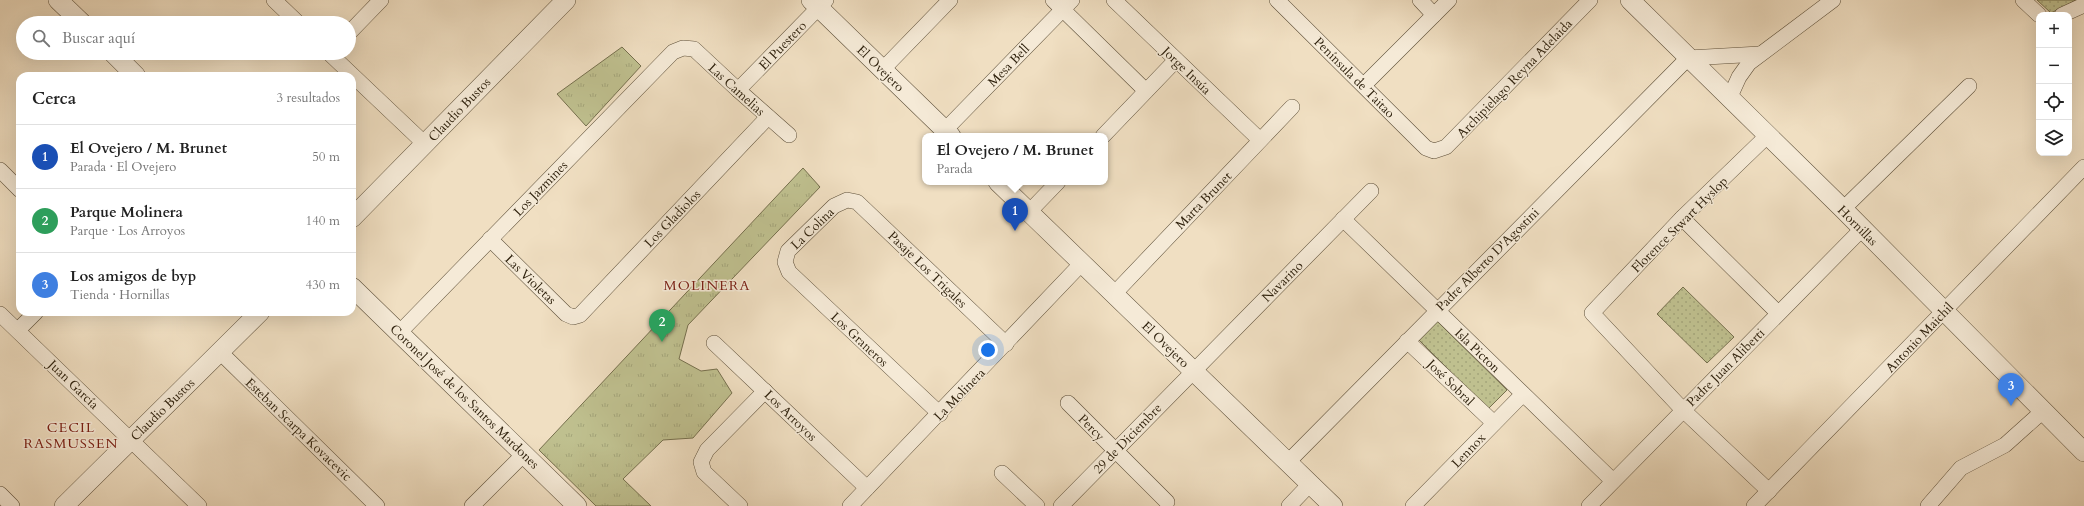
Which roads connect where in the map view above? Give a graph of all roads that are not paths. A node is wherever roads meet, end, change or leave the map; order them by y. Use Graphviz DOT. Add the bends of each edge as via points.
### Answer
graph roads {
  1 [pos="58,0"];
  2 [pos="274,0"];
  3 [pos="381,0"];
  4 [pos="566,0"];
  5 [pos="950,0"];
  6 [pos="1114,0"];
  7 [pos="1277,0"];
  8 [pos="1420,0"];
  9 [pos="1449,0"];
  10 [pos="1590,0"];
  11 [pos="1630,0"];
  12 [pos="1833,0"];
  13 [pos="2024,0"];
  14 [pos="818,3"];
  15 [pos="1062,3"];
  16 [pos="2084,5"];
  17 [pos="2036,12"];
  18 [pos="2069,12"];
  19 [pos="1434,15"];
  20 [pos="75,16"];
  21 [pos="291,16"];
  22 [pos="356,26"];
  23 [pos="683,48"];
  24 [pos="1760,54"];
  25 [pos="1688,58"];
  26 [pos="119,60"];
  27 [pos="337,60"];
  28 [pos="1176,60"];
  29 [pos="883,69"];
  30 [pos="132,72"];
  31 [pos="350,72"];
  32 [pos="356,78"];
  33 [pos="1364,85"];
  34 [pos="1969,86"];
  35 [pos="738,90"];
  36 [pos="1146,91"];
  37 [pos="1729,99"];
  38 [pos="1292,107"];
  39 [pos="768,117"];
  40 [pos="948,133"];
  41 [pos="1106,133"];
  42 [pos="789,135"];
  43 [pos="1767,136"];
  44 [pos="1260,140"];
  45 [pos="425,144"];
  46 [pos="1434,151"];
  47 [pos="2084,167"];
  48 [pos="0,170"];
  49 [pos="1001,185"];
  50 [pos="1055,185"];
  51 [pos="16,186"];
  52 [pos="1371,192"];
  53 [pos="847,200"];
  54 [pos="1843,209"];
  55 [pos="1029,212"];
  56 [pos="356,214"];
  57 [pos="1682,218"];
  58 [pos="1343,219"];
  59 [pos="1862,229"];
  60 [pos="490,239"];
  61 [pos="785,262"];
  62 [pos="1082,263"];
  63 [pos="356,291"];
  64 [pos="1114,294"];
  65 [pos="1437,310"];
  66 [pos="1944,311"];
  67 [pos="1778,313"];
  68 [pos="0,314"];
  69 [pos="32,316"];
  70 [pos="256,316"];
  71 [pos="573,316"];
  72 [pos="18,330"];
  73 [pos="399,332"];
  74 [pos="1407,341"];
  75 [pos="714,343"];
  76 [pos="1006,344"];
  77 [pos="220,352"];
  78 [pos="1193,370"];
  79 [pos="765,391"];
  80 [pos="1523,394"];
  81 [pos="1068,403"];
  82 [pos="1683,410"];
  83 [pos="2043,411"];
  84 [pos="940,414"];
  85 [pos="1494,423"];
  86 [pos="131,440"];
  87 [pos="1116,450"];
  88 [pos="2084,452"];
  89 [pos="524,454"];
  90 [pos="1288,462"];
  91 [pos="1002,473"];
  92 [pos="1613,481"];
  93 [pos="1310,484"];
  94 [pos="867,488"];
  95 [pos="1769,491"];
  96 [pos="0,494"];
  97 [pos="1167,502"];
  98 [pos="12,506"];
  99 [pos="64,506"];
  100 [pos="199,506"];
  101 [pos="377,506"];
  102 [pos="472,506"];
  103 [pos="577,506"];
  104 [pos="740,506"];
  105 [pos="850,506"];
  106 [pos="1037,506"];
  107 [pos="1061,506"];
  108 [pos="1289,506"];
  109 [pos="1333,506"];
  110 [pos="1414,506"];
  111 [pos="1589,506"];
  112 [pos="1754,506"];
  113 [pos="1928,506"];
  1 -- 20 [label="street"];
  2 -- 21 [label="street"];
  3 -- 22 [label="street"];
  4 -- 45 [label="street, Claudio Bustos"];
  5 -- 29 [label="street"];
  6 -- 28 [label="street, Jorge Insúa"];
  7 -- 33 [label="street, Península de Taitao"];
  8 -- 19 [label="street"];
  9 -- 19 [label="street"];
  10 -- 46 [label="street, Archipielago Reyna Adelaida" via="1446,147"];
  11 -- 25 [label="street, Hornillas"];
  12 -- 24 [label="street"];
  13 -- 17 [label="street"];
  14 -- 29 [label="street, El Ovejero"];
  14 -- 35 [label="street, El Puestero"];
  15 -- 36 [label="street"];
  15 -- 40 [label="street, Mesa Bell"];
  16 -- 18 [label="street"];
  19 -- 33 [label="street"];
  23 -- 35 [label="street, Las Camelias" via="694,49"];
  23 -- 60 [label="street, Los Jazmines" via="673,52"];
  24 -- 25 [label="street"];
  24 -- 37 [label="street" via="1744,68"];
  25 -- 37 [label="street, Hornillas"];
  25 -- 65 [label="street, Padre Alberto D'Agostini"];
  26 -- 30 [label="street"];
  27 -- 31 [label="street"];
  28 -- 36 [label="street"];
  28 -- 44 [label="street, Jorge Insúa"];
  29 -- 40 [label="street, El Ovejero"];
  32 -- 45 [label="street"];
  33 -- 46 [label="street, Península de Taitao" via="1426,148"];
  34 -- 54 [label="street"];
  35 -- 39 [label="street, Las Camelias"];
  36 -- 41 [label="street"];
  37 -- 43 [label="street, Hornillas"];
  38 -- 44 [label="street, Marta Brunet"];
  39 -- 42 [label="street, Las Camelias"];
  39 -- 71 [label="street, Los Gladiolos" via="580,315"];
  43 -- 54 [label="street, Hornillas"];
  43 -- 57 [label="street, Florence Stwart Hyslop"];
  44 -- 64 [label="street, Marta Brunet"];
  45 -- 56 [label="street, Claudio Bustos"];
  47 -- 66 [label="street, Antonio Maichil"];
  48 -- 51 [label="street"];
  49 -- 55 [label="street, El Ovejero"];
  50 -- 55 [label="street"];
  52 -- 58 [label="street, Navarino"];
  53 -- 61 [label="street, La Colina" via="834,206 788,251"];
  53 -- 76 [label="street, Pasaje Los Trigales" via="857,202"];
  54 -- 59 [label="street, Hornillas"];
  55 -- 62 [label="street, El Ovejero"];
  57 -- 67 [label="street"];
  57 -- 82 [label="street, Florence Stwart Hyslop" via="1592,313"];
  58 -- 65 [label="street, Isla Picton"];
  58 -- 78 [label="street, Navarino"];
  59 -- 66 [label="street, Hornillas"];
  59 -- 67 [label="street, Padre Juan Aliberti"];
  60 -- 71 [label="street, Las Violetas" via="566,314"];
  60 -- 73 [label="street, Los Jazmines"];
  61 -- 84 [label="street, Los Graneros" via="788,272"];
  62 -- 64 [label="street, El Ovejero"];
  62 -- 76 [label="street, La Molinera"];
  63 -- 73 [label="street, Coronel José de los Santos Mardones"];
  64 -- 78 [label="street, El Ovejero"];
  65 -- 74 [label="street, Padre Alberto D'Agostini"];
  65 -- 80 [label="street, Isla Picton"];
  66 -- 83 [label="street, Hornillas"];
  66 -- 95 [label="street, Antonio Maichil"];
  67 -- 82 [label="street, Padre Juan Aliberti"];
  68 -- 72 [label="street, Juan García"];
  69 -- 72 [label="street"];
  70 -- 77 [label="street, Claudio Bustos"];
  72 -- 86 [label="street, Juan García"];
  73 -- 89 [label="street, Coronel José de los Santos Mardones"];
  74 -- 85 [label="street, José Sobral"];
  74 -- 90 [label="street, Padre Alberto D'Agostini"];
  75 -- 79 [label="street, Los Arroyos"];
  76 -- 84 [label="street, La Molinera"];
  77 -- 86 [label="street, Claudio Bustos"];
  77 -- 101 [label="street, Esteban Scarpa Kovacevic"];
  78 -- 87 [label="street, 29 de Diciembre"];
  78 -- 90 [label="street, El Ovejero"];
  79 -- 94 [label="street, Los Arroyos"];
  79 -- 104 [label="street" via="703,456 704,472"];
  80 -- 85 [label="street, Lennox"];
  80 -- 92 [label="street, Isla Picton"];
  81 -- 87 [label="street, Percy"];
  82 -- 92 [label="street, Padre Juan Aliberti"];
  82 -- 95 [label="street"];
  83 -- 88 [label="street, Hornillas"];
  83 -- 113 [label="street" via="2005,445 1961,468"];
  84 -- 94 [label="street, La Molinera"];
  85 -- 110 [label="street, Lennox"];
  86 -- 99 [label="street, Claudio Bustos"];
  86 -- 100 [label="street, Juan García"];
  87 -- 97 [label="street, Percy"];
  87 -- 107 [label="street, 29 de Diciembre"];
  89 -- 102 [label="street"];
  89 -- 103 [label="street, Coronel José de los Santos Mardones"];
  90 -- 93 [label="street, El Ovejero"];
  91 -- 106 [label="street"];
  92 -- 111 [label="street, Padre Juan Aliberti"];
  93 -- 108 [label="street"];
  93 -- 109 [label="street, El Ovejero"];
  94 -- 105 [label="street, La Molinera"];
  95 -- 112 [label="street, Antonio Maichil"];
  96 -- 98 [label="street"];
}
